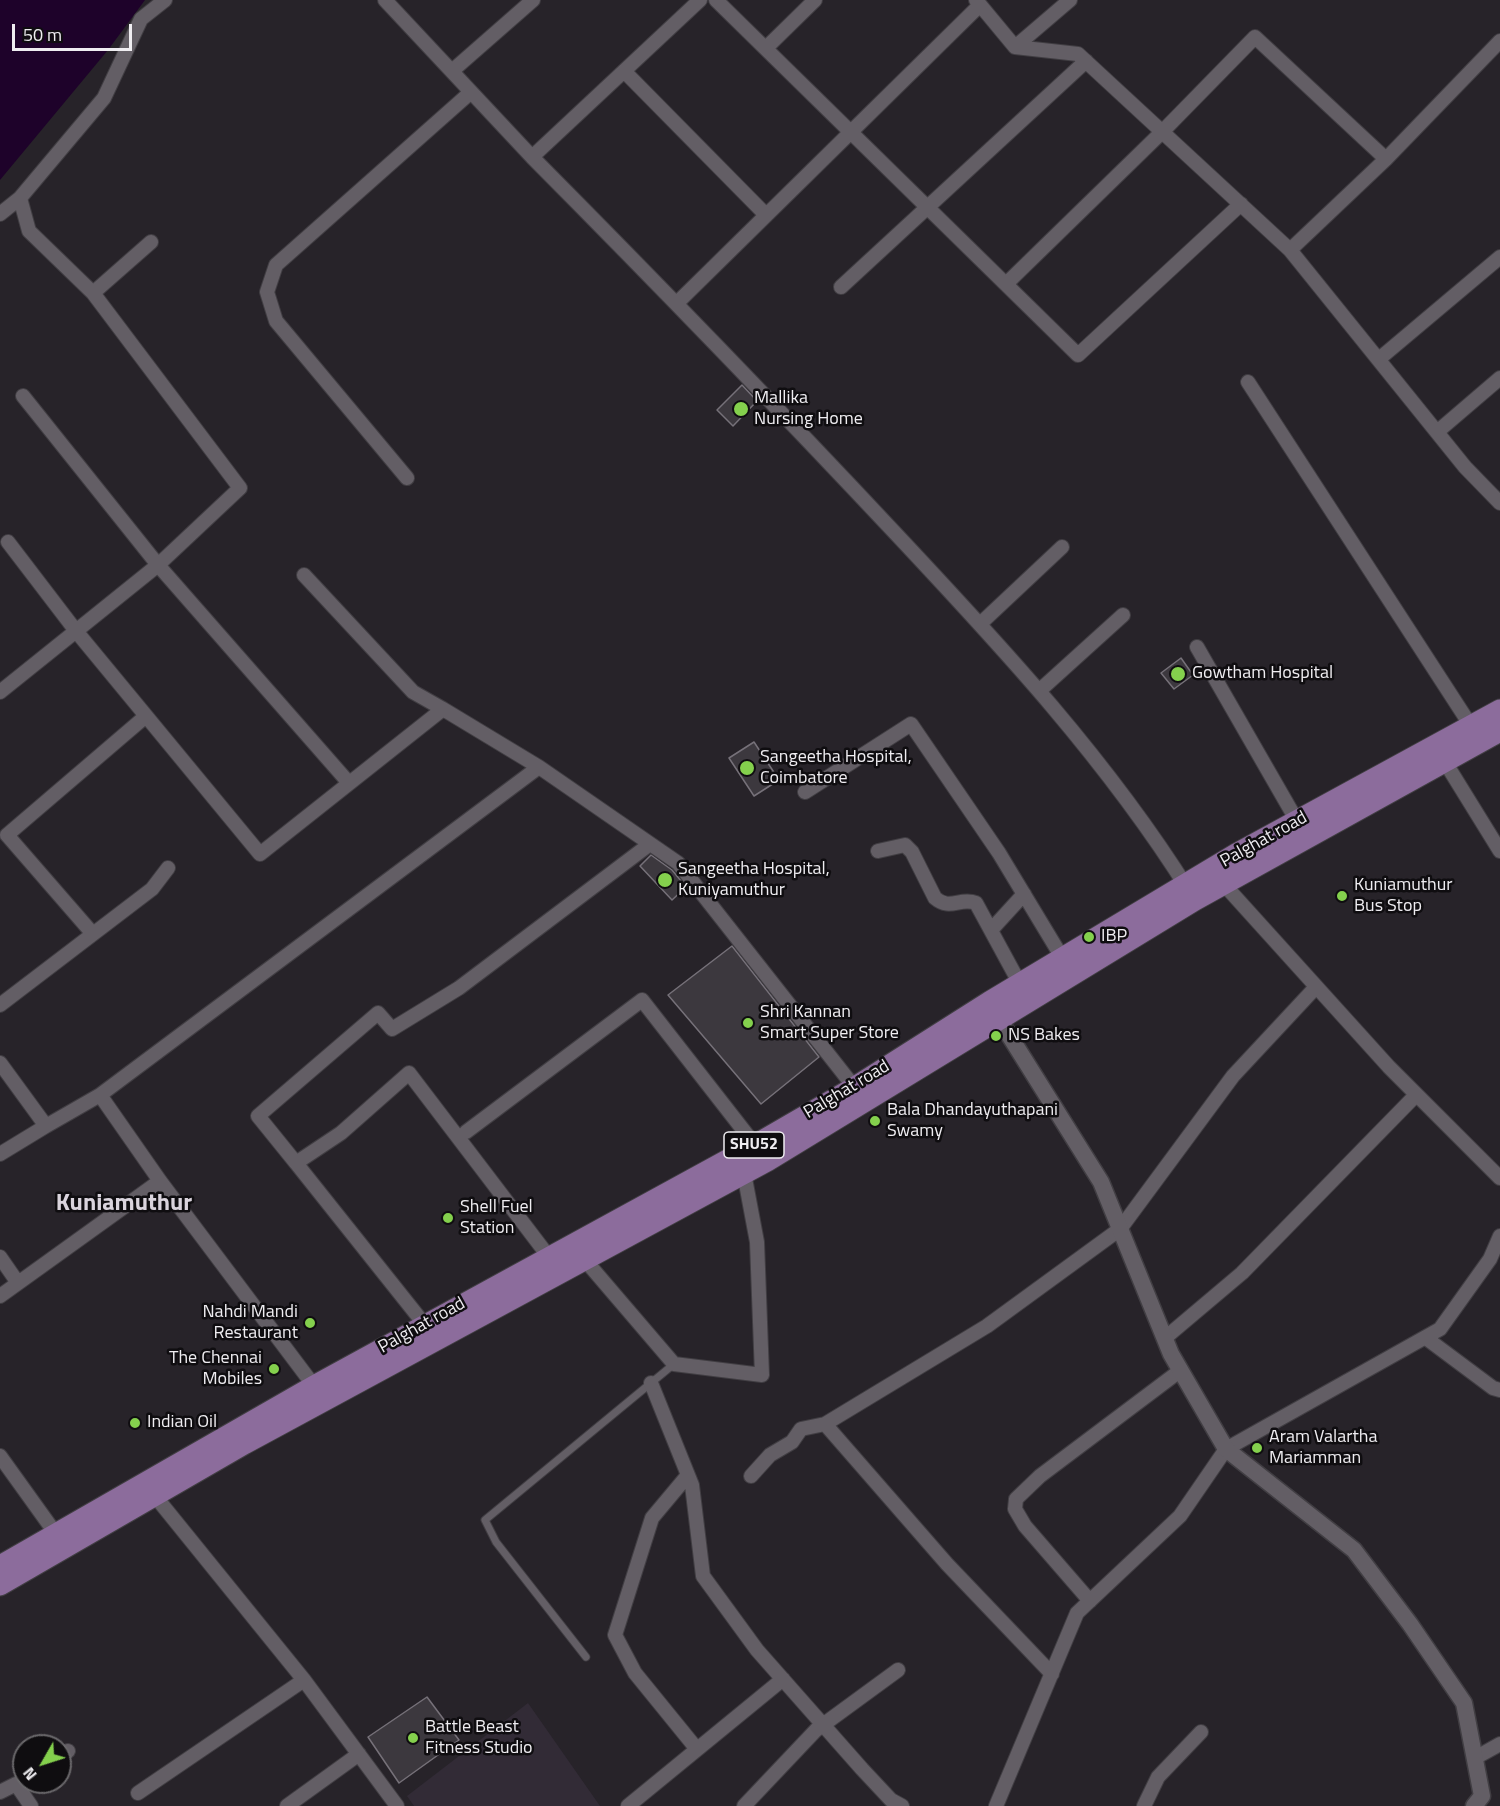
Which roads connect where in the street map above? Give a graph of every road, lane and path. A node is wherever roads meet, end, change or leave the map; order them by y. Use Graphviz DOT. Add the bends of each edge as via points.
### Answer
graph roads {
  1 [pos="165,0"];
  2 [pos="385,0"];
  3 [pos="700,0"];
  4 [pos="716,0"];
  5 [pos="815,0"];
  6 [pos="1070,0"];
  7 [pos="978,2"];
  8 [pos="524,3"];
  9 [pos="1500,41"];
  10 [pos="1015,47"];
  11 [pos="766,48"];
  12 [pos="1086,61"];
  13 [pos="452,71"];
  14 [pos="624,71"];
  15 [pos="471,92"];
  16 [pos="1163,131"];
  17 [pos="851,132"];
  18 [pos="532,157"];
  19 [pos="1386,159"];
  20 [pos="20,198"];
  21 [pos="1241,204"];
  22 [pos="929,208"];
  23 [pos="0,214"];
  24 [pos="766,215"];
  25 [pos="151,242"];
  26 [pos="1290,250"];
  27 [pos="1500,257"];
  28 [pos="1006,284"];
  29 [pos="841,287"];
  30 [pos="93,293"];
  31 [pos="677,303"];
  32 [pos="1379,359"];
  33 [pos="1500,378"];
  34 [pos="1248,382"];
  35 [pos="23,396"];
  36 [pos="1437,432"];
  37 [pos="407,478"];
  38 [pos="1500,503"];
  39 [pos="8,542"];
  40 [pos="1062,547"];
  41 [pos="158,565"];
  42 [pos="304,575"];
  43 [pos="1123,615"];
  44 [pos="980,624"];
  45 [pos="76,631"];
  46 [pos="1197,647"];
  47 [pos="1039,691"];
  48 [pos="0,692"];
  49 [pos="443,709"];
  50 [pos="1500,710"];
  51 [pos="146,716"];
  52 [pos="1471,726"];
  53 [pos="1500,731"];
  54 [pos="1445,762"];
  55 [pos="539,767"];
  56 [pos="349,783"];
  57 [pos="805,792"];
  58 [pos="1297,821"];
  59 [pos="650,844"];
  60 [pos="1500,851"];
  61 [pos="878,852"];
  62 [pos="168,868"];
  63 [pos="1217,877"];
  64 [pos="1190,893"];
  65 [pos="1024,894"];
  66 [pos="992,929"];
  67 [pos="93,934"];
  68 [pos="1063,959"];
  69 [pos="1020,984"];
  70 [pos="1316,987"];
  71 [pos="0,1005"];
  72 [pos="994,1011"];
  73 [pos="0,1063"];
  74 [pos="100,1095"];
  75 [pos="860,1095"];
  76 [pos="1416,1095"];
  77 [pos="46,1126"];
  78 [pos="466,1132"];
  79 [pos="755,1145"];
  80 [pos="0,1154"];
  81 [pos="296,1163"];
  82 [pos="744,1173"];
  83 [pos="1500,1178"];
  84 [pos="160,1181"];
  85 [pos="1120,1228"];
  86 [pos="1500,1236"];
  87 [pos="0,1257"];
  88 [pos="549,1257"];
  89 [pos="585,1260"];
  90 [pos="1495,1263"];
  91 [pos="18,1283"];
  92 [pos="0,1296"];
  93 [pos="425,1325"];
  94 [pos="1165,1338"];
  95 [pos="1426,1338"];
  96 [pos="674,1364"];
  97 [pos="1180,1370"];
  98 [pos="651,1383"];
  99 [pos="314,1386"];
  100 [pos="1500,1390"];
  101 [pos="825,1425"];
  102 [pos="1226,1449"];
  103 [pos="0,1456"];
  104 [pos="688,1475"];
  105 [pos="751,1476"];
  106 [pos="155,1496"];
  107 [pos="56,1534"];
  108 [pos="0,1566"];
  109 [pos="0,1585"];
  110 [pos="1090,1601"];
  111 [pos="586,1657"];
  112 [pos="898,1670"];
  113 [pos="1052,1674"];
  114 [pos="783,1679"];
  115 [pos="304,1680"];
  116 [pos="824,1725"];
  117 [pos="1201,1732"];
  118 [pos="1500,1744"];
  119 [pos="696,1748"];
  120 [pos="359,1754"];
  121 [pos="1474,1758"];
  122 [pos="138,1793"];
  123 [pos="287,1806"];
  124 [pos="397,1806"];
  125 [pos="628,1806"];
  126 [pos="744,1806"];
  127 [pos="902,1806"];
  128 [pos="996,1806"];
  129 [pos="1144,1806"];
  130 [pos="1474,1806"];
  1 -- 20 [label="street" via="141,19 104,98"];
  2 -- 13 [label="street"];
  3 -- 14 [label="street"];
  4 -- 11 [label="street"];
  5 -- 11 [label="street"];
  6 -- 10 [label="street"];
  7 -- 10 [label="street"];
  7 -- 17 [label="street"];
  8 -- 13 [label="street"];
  9 -- 19 [label="street"];
  10 -- 12 [label="street" via="1078,54"];
  11 -- 17 [label="street"];
  12 -- 16 [label="street"];
  12 -- 22 [label="street"];
  13 -- 15 [label="street"];
  14 -- 18 [label="street"];
  14 -- 24 [label="street"];
  15 -- 18 [label="street"];
  15 -- 37 [label="street" via="276,265 267,292 276,321"];
  16 -- 19 [label="street" via="1255,37"];
  16 -- 21 [label="street"];
  16 -- 28 [label="street"];
  17 -- 22 [label="street"];
  17 -- 24 [label="street"];
  18 -- 31 [label="street"];
  19 -- 26 [label="street"];
  20 -- 23 [label="street"];
  20 -- 30 [label="street" via="29,231"];
  21 -- 26 [label="street"];
  21 -- 28 [label="street" via="1078,355"];
  22 -- 28 [label="street"];
  22 -- 29 [label="street"];
  24 -- 31 [label="street"];
  25 -- 30 [label="street"];
  26 -- 32 [label="street"];
  27 -- 32 [label="street"];
  30 -- 41 [label="street" via="240,488"];
  31 -- 44 [label="street"];
  32 -- 36 [label="street"];
  33 -- 36 [label="street"];
  34 -- 52 [label="street"];
  35 -- 41 [label="street"];
  36 -- 38 [label="street"];
  39 -- 45 [label="street"];
  40 -- 44 [label="street"];
  41 -- 45 [label="street"];
  41 -- 56 [label="street"];
  42 -- 49 [label="street" via="413,693"];
  43 -- 47 [label="street"];
  44 -- 47 [label="street"];
  45 -- 48 [label="street"];
  45 -- 51 [label="street"];
  46 -- 58 [label="street"];
  47 -- 64 [label="street" via="1123,793"];
  49 -- 55 [label="street"];
  49 -- 56 [label="street"];
  50 -- 52 [label="main road, Palghat road / SHU52"];
  51 -- 56 [label="street" via="260,854"];
  51 -- 67 [label="street" via="7,835"];
  52 -- 58 [label="main road, Palghat road / SHU52"];
  53 -- 54 [label="main road, Palghat road / SHU52"];
  54 -- 60 [label="street"];
  54 -- 63 [label="main road, Palghat road / SHU52"];
  55 -- 59 [label="street"];
  55 -- 74 [label="street"];
  57 -- 65 [label="street" via="911,724"];
  58 -- 63 [label="main road, Palghat road / SHU52"];
  59 -- 75 [label="street" via="678,863"];
  59 -- 81 [label="street" via="459,988 392,1029 378,1013 258,1116"];
  61 -- 66 [label="street" via="905,845 935,898 947,906 976,903"];
  62 -- 67 [label="street" via="152,889"];
  63 -- 64 [label="main road, Palghat road / SHU52"];
  63 -- 70 [label="street"];
  64 -- 68 [label="main road, Palghat road / SHU52"];
  64 -- 72 [label="main road, Palghat road / SHU52"];
  65 -- 66 [label="street"];
  65 -- 68 [label="street"];
  66 -- 69 [label="street"];
  67 -- 71 [label="street"];
  68 -- 69 [label="main road, Palghat road / SHU52"];
  69 -- 72 [label="main road, Palghat road / SHU52"];
  70 -- 76 [label="street"];
  70 -- 85 [label="street" via="1233,1076"];
  72 -- 75 [label="main road, Palghat road / SHU52"];
  72 -- 85 [label="street" via="1101,1182"];
  73 -- 77 [label="street"];
  74 -- 77 [label="street"];
  74 -- 84 [label="street"];
  75 -- 79 [label="main road, Palghat road / SHU52"];
  75 -- 82 [label="main road, Palghat road / SHU52"];
  76 -- 83 [label="street"];
  76 -- 94 [label="street" via="1242,1273"];
  77 -- 80 [label="street"];
  78 -- 79 [label="street" via="642,1000"];
  79 -- 88 [label="main road, Palghat road / SHU52"];
  81 -- 88 [label="street" via="341,1133 409,1073"];
  81 -- 93 [label="street"];
  82 -- 89 [label="main road, Palghat road / SHU52"];
  82 -- 96 [label="street" via="757,1242 762,1375"];
  84 -- 91 [label="street"];
  84 -- 99 [label="street"];
  85 -- 94 [label="street"];
  85 -- 101 [label="street" via="987,1326"];
  86 -- 90 [label="street"];
  87 -- 91 [label="street"];
  88 -- 93 [label="main road, Palghat road / SHU52"];
  89 -- 96 [label="street"];
  89 -- 106 [label="main road, Palghat road / SHU52" via="419,1347"];
  90 -- 95 [label="street" via="1440,1329"];
  91 -- 92 [label="street"];
  93 -- 99 [label="main road, Palghat road / SHU52"];
  94 -- 97 [label="street"];
  95 -- 100 [label="street"];
  95 -- 102 [label="street"];
  96 -- 98 [label="lane"];
  97 -- 102 [label="street"];
  97 -- 110 [label="street" via="1040,1476 1016,1499 1015,1509 1025,1526"];
  98 -- 104 [label="street"];
  98 -- 111 [label="lane" via="485,1520 496,1542"];
  99 -- 107 [label="main road, Palghat road / SHU52"];
  101 -- 105 [label="street" via="801,1429 792,1442 770,1455"];
  101 -- 113 [label="street" via="947,1564"];
  102 -- 110 [label="street" via="1180,1516"];
  102 -- 121 [label="street" via="1354,1550 1464,1703"];
  103 -- 107 [label="street"];
  104 -- 114 [label="street" via="702,1576"];
  104 -- 119 [label="street" via="652,1518 615,1635 635,1673"];
  106 -- 109 [label="main road, Palghat road / SHU52"];
  106 -- 115 [label="street"];
  107 -- 108 [label="main road, Palghat road / SHU52"];
  110 -- 113 [label="street" via="1077,1613"];
  112 -- 116 [label="street"];
  113 -- 128 [label="street"];
  114 -- 116 [label="street"];
  114 -- 119 [label="street"];
  115 -- 120 [label="street"];
  115 -- 122 [label="street"];
  116 -- 126 [label="street"];
  116 -- 127 [label="street" via="891,1800"];
  117 -- 129 [label="street" via="1158,1778"];
  118 -- 121 [label="street"];
  119 -- 125 [label="street"];
  120 -- 123 [label="street"];
  120 -- 124 [label="street"];
  121 -- 130 [label="street" via="1482,1796"];
}
